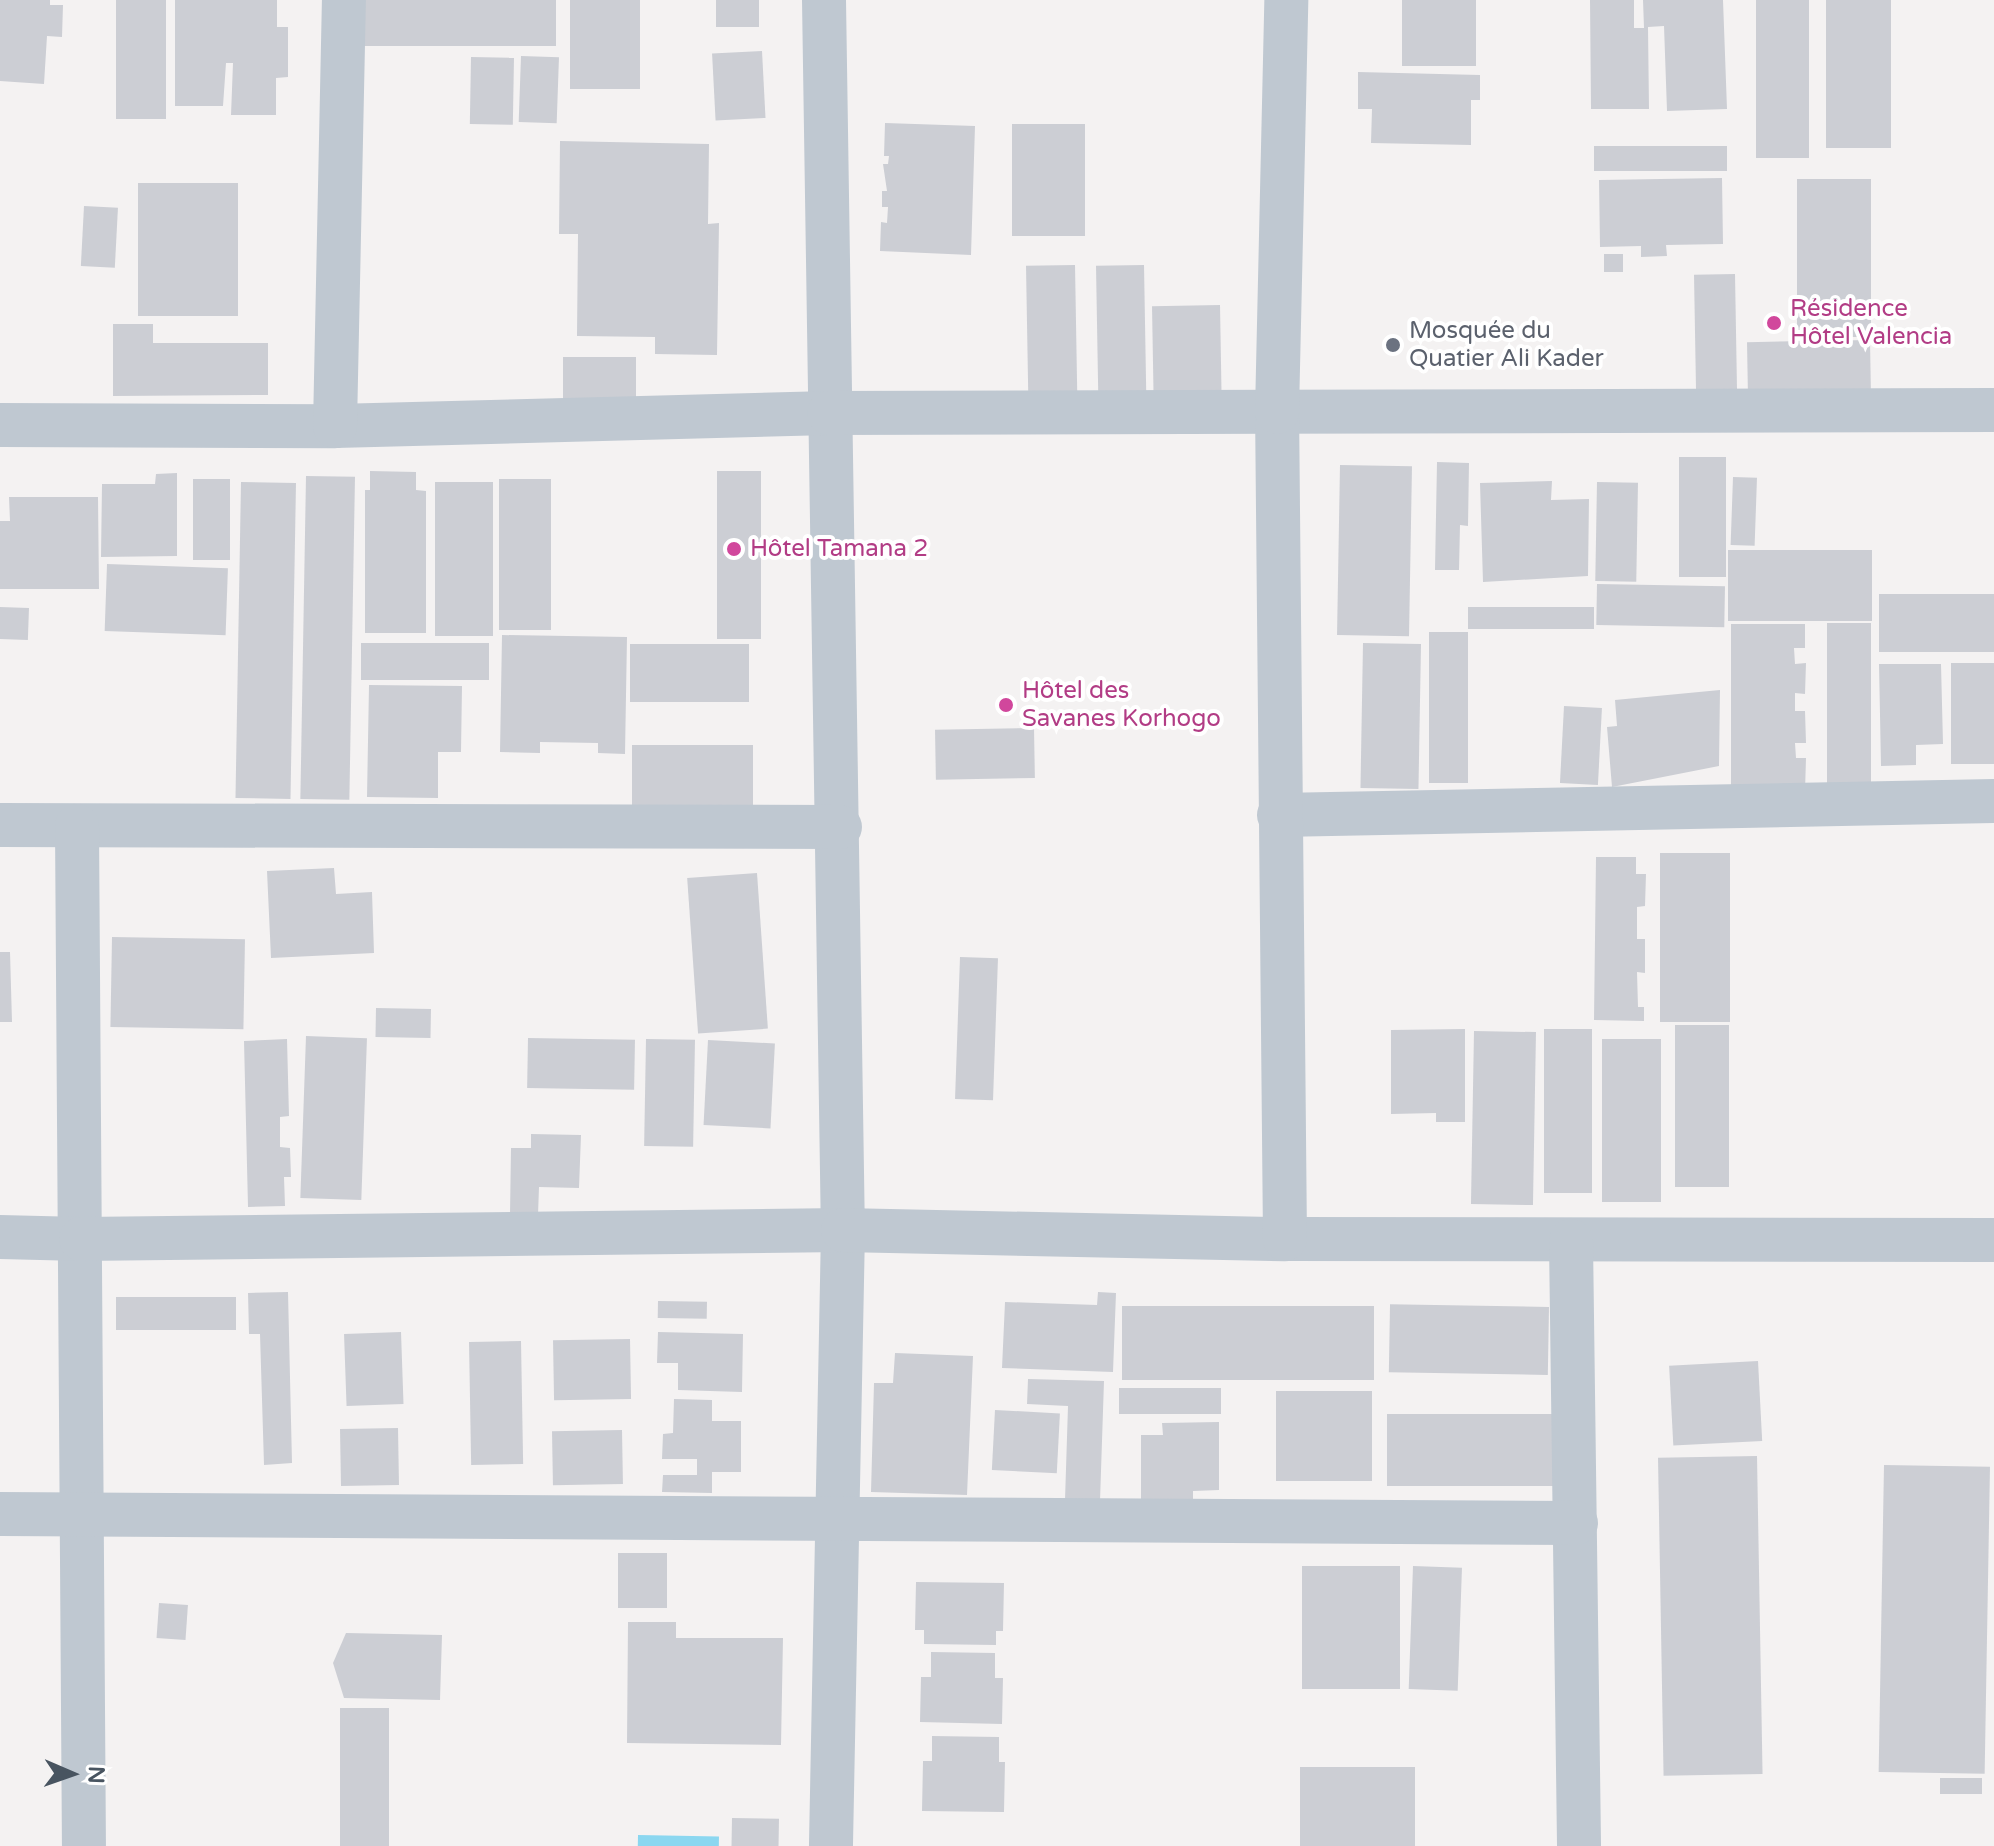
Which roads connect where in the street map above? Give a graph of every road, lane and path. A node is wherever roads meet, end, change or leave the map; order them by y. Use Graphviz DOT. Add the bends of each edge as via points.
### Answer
graph roads {
  1 [pos="344,0"];
  2 [pos="824,0"];
  3 [pos="1286,0"];
  4 [pos="1994,410"];
  5 [pos="1277,412"];
  6 [pos="829,413"];
  7 [pos="0,425"];
  8 [pos="335,426"];
  9 [pos="1994,801"];
  10 [pos="1279,815"];
  11 [pos="0,825"];
  12 [pos="77,826"];
  13 [pos="840,827"];
  14 [pos="843,1230"];
  15 [pos="0,1237"];
  16 [pos="81,1239"];
  17 [pos="1285,1239"];
  18 [pos="1994,1240"];
  19 [pos="1571,1241"];
  20 [pos="83,1512"];
  21 [pos="0,1514"];
  22 [pos="838,1517"];
  23 [pos="1576,1523"];
  24 [pos="84,1846"];
  25 [pos="831,1846"];
  26 [pos="1579,1846"];
  1 -- 8 [label="street"];
  2 -- 6 [label="street"];
  3 -- 5 [label="street"];
  4 -- 5 [label="street"];
  5 -- 6 [label="street"];
  5 -- 10 [label="street"];
  6 -- 8 [label="street"];
  6 -- 13 [label="street"];
  7 -- 8 [label="street"];
  9 -- 10 [label="street"];
  10 -- 17 [label="street"];
  11 -- 12 [label="street"];
  12 -- 13 [label="street"];
  12 -- 16 [label="street"];
  13 -- 14 [label="street"];
  14 -- 16 [label="street"];
  14 -- 17 [label="street"];
  14 -- 22 [label="street"];
  15 -- 16 [label="street"];
  16 -- 20 [label="street"];
  17 -- 19 [label="street"];
  18 -- 19 [label="street"];
  19 -- 23 [label="street"];
  20 -- 21 [label="street"];
  20 -- 22 [label="street"];
  20 -- 24 [label="street"];
  22 -- 23 [label="street"];
  22 -- 25 [label="street"];
  23 -- 26 [label="street"];
}
